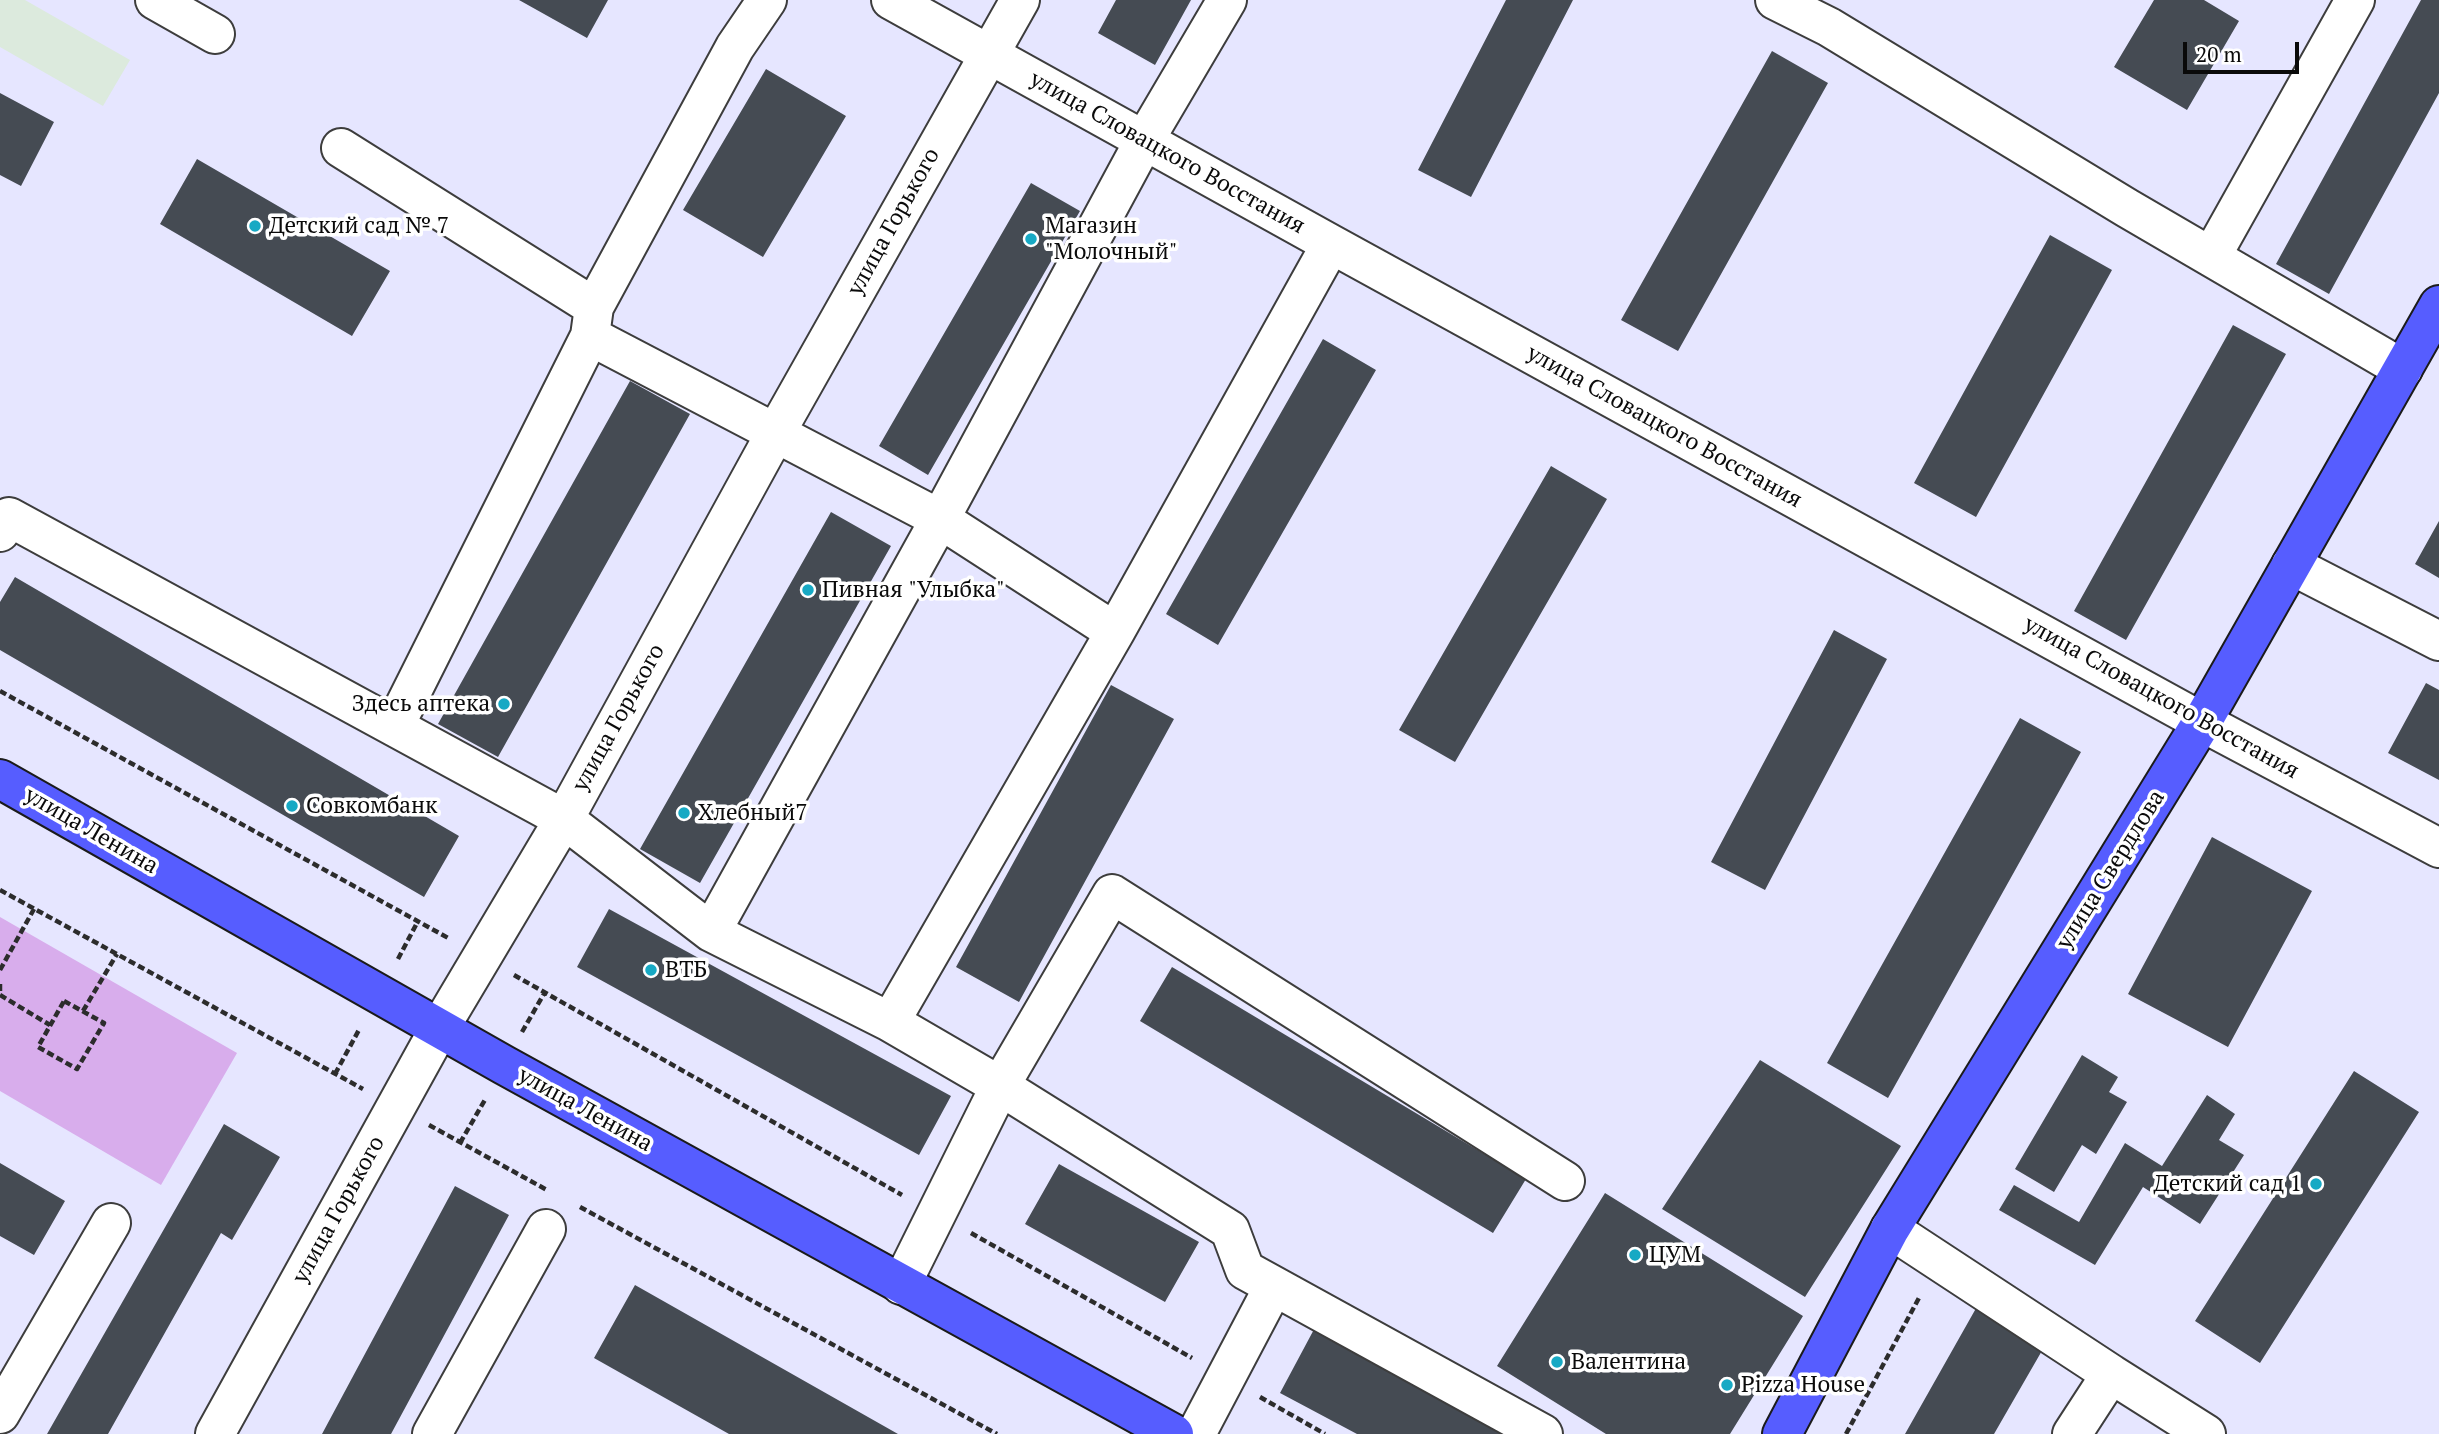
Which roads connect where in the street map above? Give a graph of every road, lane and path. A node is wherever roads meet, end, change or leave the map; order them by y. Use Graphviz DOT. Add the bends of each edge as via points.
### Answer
graph roads {
  1 [pos="155,0"];
  2 [pos="767,0"];
  3 [pos="891,0"];
  4 [pos="1020,0"];
  5 [pos="1227,0"];
  6 [pos="1775,0"];
  7 [pos="2355,0"];
  8 [pos="215,34"];
  9 [pos="989,54"];
  10 [pos="1144,141"];
  11 [pos="341,148"];
  12 [pos="1331,244"];
  13 [pos="2211,257"];
  14 [pos="2439,305"];
  15 [pos="592,322"];
  16 [pos="2403,369"];
  17 [pos="775,434"];
  18 [pos="940,519"];
  19 [pos="0,532"];
  20 [pos="2291,565"];
  21 [pos="1115,632"];
  22 [pos="2439,641"];
  23 [pos="0,691"];
  24 [pos="2202,722"];
  25 [pos="395,725"];
  26 [pos="0,779"];
  27 [pos="564,819"];
  28 [pos="2439,848"];
  29 [pos="0,890"];
  30 [pos="34,909"];
  31 [pos="418,922"];
  32 [pos="711,932"];
  33 [pos="452,940"];
  34 [pos="117,954"];
  35 [pos="401,954"];
  36 [pos="0,971"];
  37 [pos="0,984"];
  38 [pos="545,992"];
  39 [pos="0,995"];
  40 [pos="83,1011"];
  41 [pos="528,1021"];
  42 [pos="890,1022"];
  43 [pos="362,1024"];
  44 [pos="50,1025"];
  45 [pos="439,1029"];
  46 [pos="335,1074"];
  47 [pos="1000,1086"];
  48 [pos="366,1091"];
  49 [pos="489,1092"];
  50 [pos="425,1123"];
  51 [pos="460,1143"];
  52 [pos="1565,1181"];
  53 [pos="558,1209"];
  54 [pos="111,1223"];
  55 [pos="1890,1229"];
  56 [pos="1938,1261"];
  57 [pos="901,1285"];
  58 [pos="1274,1286"];
  59 [pos="2111,1374"];
  60 [pos="0,1414"];
  61 [pos="215,1434"];
  62 [pos="432,1434"];
  63 [pos="997,1434"];
  64 [pos="1174,1434"];
  65 [pos="1196,1434"];
  66 [pos="1543,1434"];
  67 [pos="1783,1434"];
  68 [pos="1846,1434"];
  69 [pos="2073,1434"];
  70 [pos="2206,1434"];
  1 -- 8 [label="street"];
  2 -- 15 [label="street" via="735,47"];
  3 -- 9 [label="street, улица Словацкого Восстания"];
  4 -- 9 [label="street, улица Горького"];
  5 -- 10 [label="street"];
  6 -- 13 [label="street" via="1829,27"];
  7 -- 13 [label="street"];
  9 -- 10 [label="street, улица Словацкого Восстания"];
  9 -- 17 [label="street, улица Горького"];
  10 -- 12 [label="street, улица Словацкого Восстания"];
  10 -- 18 [label="street"];
  11 -- 15 [label="street"];
  12 -- 21 [label="street"];
  12 -- 24 [label="street, улица Словацкого Восстания"];
  13 -- 16 [label="street"];
  14 -- 16 [label="main road, улица Свердлова"];
  15 -- 17 [label="street"];
  15 -- 25 [label="street"];
  16 -- 20 [label="main road, улица Свердлова"];
  17 -- 18 [label="street"];
  17 -- 27 [label="street, улица Горького"];
  18 -- 21 [label="street"];
  18 -- 32 [label="street"];
  19 -- 25 [label="street" via="9,517"];
  20 -- 22 [label="street"];
  20 -- 24 [label="main road, улица Свердлова"];
  21 -- 42 [label="street"];
  23 -- 31 [label="path"];
  24 -- 28 [label="street, улица Словацкого Восстания"];
  24 -- 55 [label="main road, улица Свердлова"];
  25 -- 27 [label="street"];
  26 -- 45 [label="main road, улица Ленина"];
  27 -- 32 [label="street"];
  27 -- 45 [label="street, улица Горького"];
  29 -- 30 [label="path"];
  30 -- 34 [label="path"];
  30 -- 36 [label="path"];
  31 -- 33 [label="path"];
  31 -- 35 [label="path"];
  32 -- 42 [label="street"];
  34 -- 40 [label="path"];
  34 -- 46 [label="path"];
  37 -- 39 [label="path"];
  38 -- 41 [label="path"];
  39 -- 44 [label="path"];
  40 -- 44 [label="path" via="64,1001"];
  40 -- 44 [label="path" via="104,1023 77,1069 38,1047"];
  42 -- 47 [label="street"];
  43 -- 46 [label="path"];
  45 -- 57 [label="main road, улица Ленина"];
  45 -- 61 [label="street, улица Горького"];
  46 -- 48 [label="path"];
  47 -- 52 [label="street" via="1112,894"];
  47 -- 57 [label="street"];
  47 -- 58 [label="street" via="1230,1230 1245,1270"];
  49 -- 51 [label="path"];
  50 -- 51 [label="path"];
  51 -- 53 [label="path"];
  53 -- 62 [label="street"];
  53 -- 63 [label="path"];
  54 -- 60 [label="street"];
  55 -- 56 [label="street"];
  55 -- 67 [label="main road, улица Свердлова"];
  56 -- 59 [label="street"];
  56 -- 68 [label="path"];
  57 -- 64 [label="main road, улица Ленина"];
  58 -- 65 [label="street"];
  58 -- 66 [label="street"];
  59 -- 69 [label="street"];
  59 -- 70 [label="street"];
}
